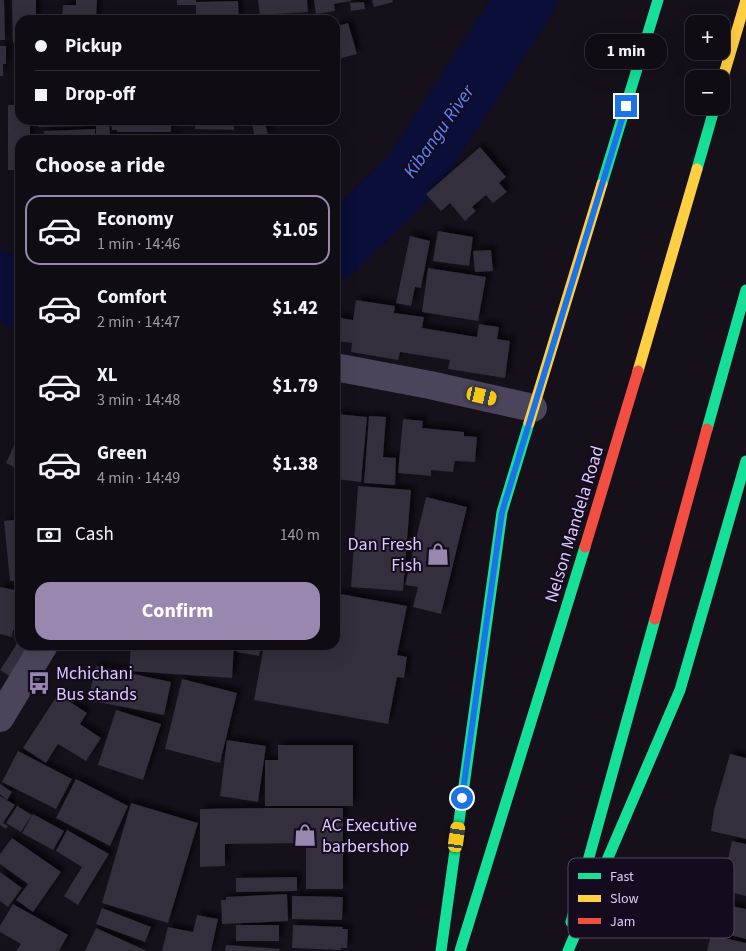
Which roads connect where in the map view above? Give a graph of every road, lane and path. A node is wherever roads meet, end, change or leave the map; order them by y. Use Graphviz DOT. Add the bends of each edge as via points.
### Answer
graph roads {
  1 [pos="658,0"];
  2 [pos="746,0"];
  3 [pos="725,70"];
  4 [pos="712,115"];
  5 [pos="746,290"];
  6 [pos="340,368"];
  7 [pos="534,408"];
  8 [pos="746,461"];
  9 [pos="41,650"];
  10 [pos="0,718"];
  11 [pos="589,858"];
  12 [pos="608,858"];
  13 [pos="568,933"];
  14 [pos="574,938"];
  15 [pos="441,951"];
  16 [pos="460,951"];
  17 [pos="563,951"];
  18 [pos="568,951"];
  1 -- 7 [label="main road"];
  2 -- 3 [label="main road"];
  4 -- 16 [label="main road, Nelson Mandela Road" via="612,462"];
  5 -- 11 [label="main road"];
  6 -- 7 [label="street"];
  7 -- 15 [label="main road" via="502,512"];
  8 -- 12 [label="main road" via="680,690"];
  9 -- 10 [label="street"];
  13 -- 17 [label="main road"];
  14 -- 18 [label="main road"];
}
